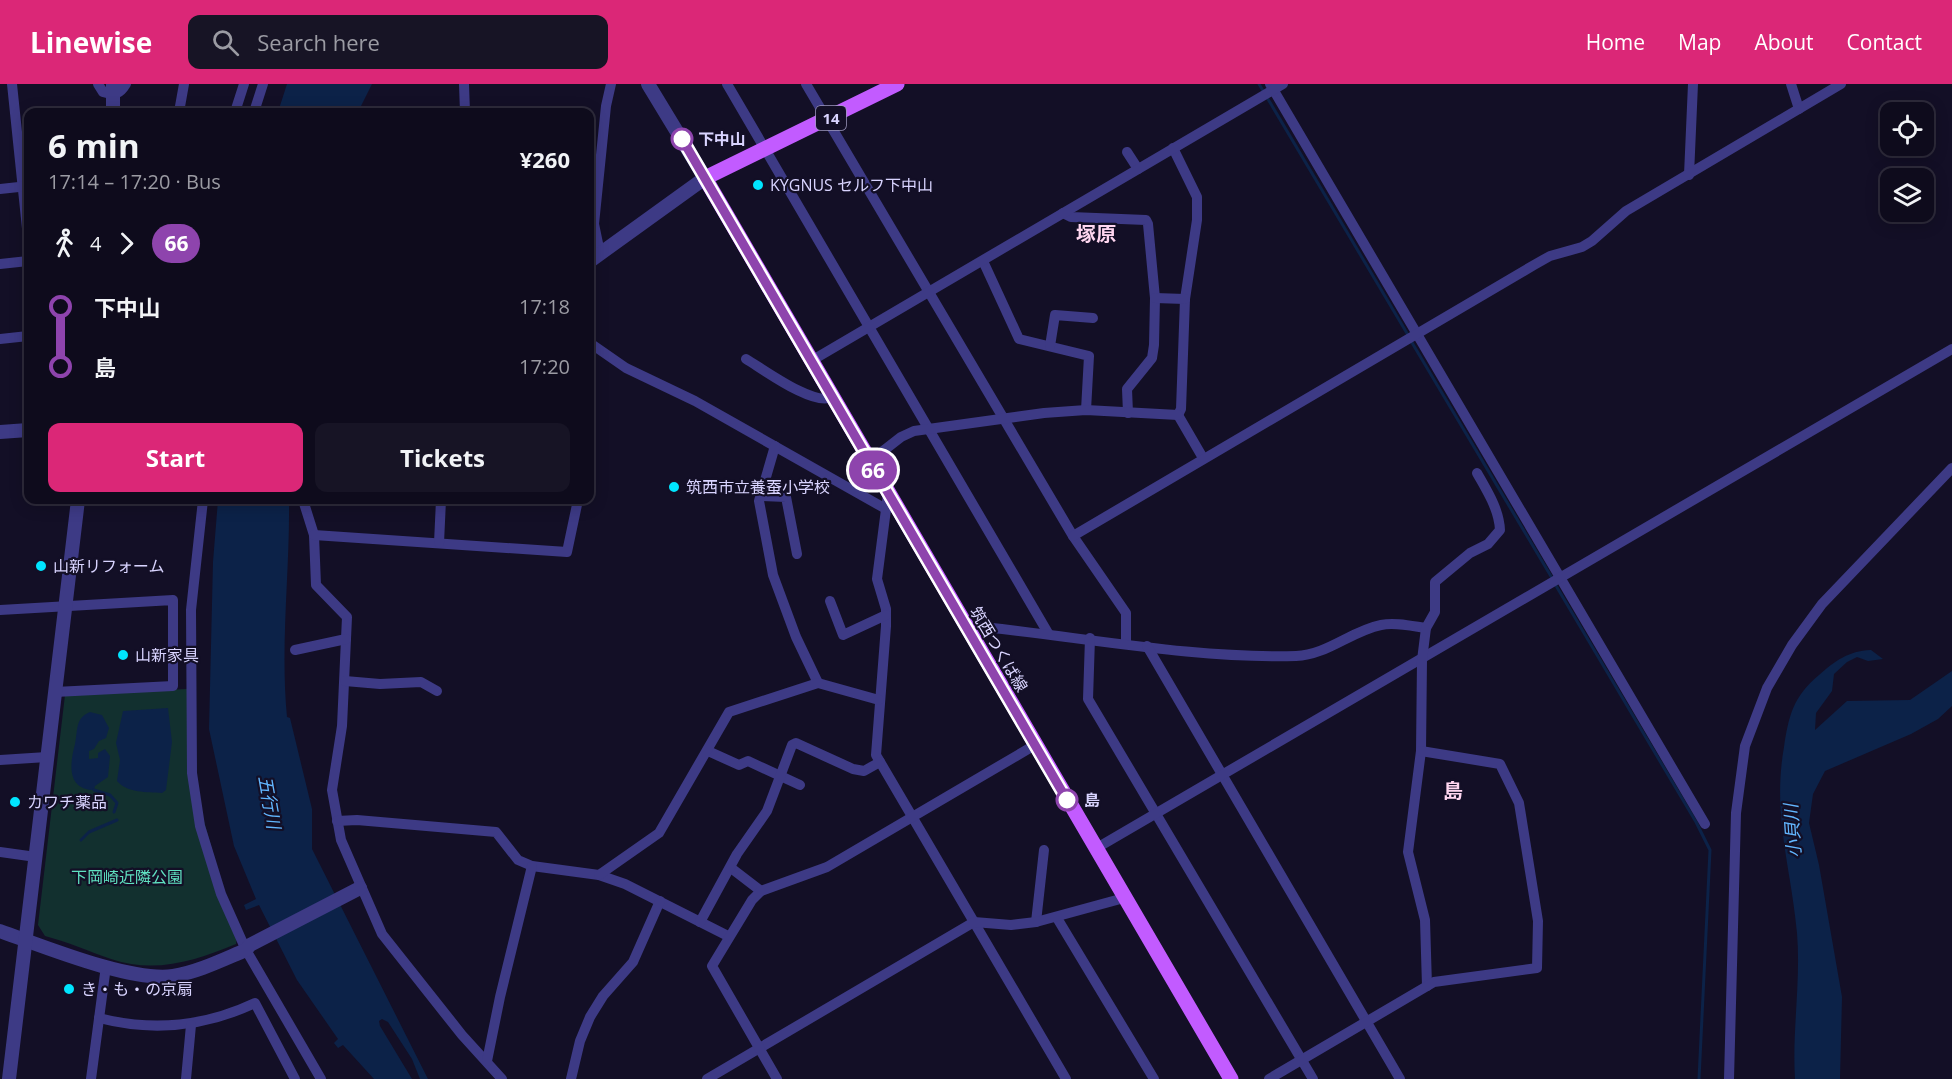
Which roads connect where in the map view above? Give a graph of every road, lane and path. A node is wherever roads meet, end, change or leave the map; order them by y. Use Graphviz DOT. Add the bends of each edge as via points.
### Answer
graph roads {
  1 [pos="12,84"];
  2 [pos="98,84"];
  3 [pos="126,84"];
  4 [pos="184,84"];
  5 [pos="244,84"];
  6 [pos="263,84"];
  7 [pos="464,84"];
  8 [pos="611,84"];
  9 [pos="648,84"];
  10 [pos="727,84"];
  11 [pos="806,84"];
  12 [pos="897,84"];
  13 [pos="1693,84"];
  14 [pos="1791,84"];
  15 [pos="1841,84"];
  16 [pos="1272,89"];
  17 [pos="113,90"];
  18 [pos="13,99"];
  19 [pos="0,100"];
  20 [pos="113,108"];
  21 [pos="179,108"];
  22 [pos="236,108"];
  23 [pos="255,108"];
  24 [pos="465,108"];
  25 [pos="1799,109"];
  26 [pos="827,120"];
  27 [pos="765,148"];
  28 [pos="1173,148"];
  29 [pos="1127,152"];
  30 [pos="1137,169"];
  31 [pos="24,173"];
  32 [pos="1689,175"];
  33 [pos="705,178"];
  34 [pos="24,186"];
  35 [pos="0,189"];
  36 [pos="1064,213"];
  37 [pos="595,257"];
  38 [pos="24,261"];
  39 [pos="983,261"];
  40 [pos="0,264"];
  41 [pos="930,292"];
  42 [pos="1155,297"];
  43 [pos="1185,299"];
  44 [pos="1093,318"];
  45 [pos="870,328"];
  46 [pos="24,336"];
  47 [pos="1412,336"];
  48 [pos="0,339"];
  49 [pos="1050,346"];
  50 [pos="594,347"];
  51 [pos="1952,349"];
  52 [pos="746,359"];
  53 [pos="811,361"];
  54 [pos="832,397"];
  55 [pos="1086,410"];
  56 [pos="1128,413"];
  57 [pos="1178,416"];
  58 [pos="1002,419"];
  59 [pos="930,429"];
  60 [pos="24,430"];
  61 [pos="0,432"];
  62 [pos="775,446"];
  63 [pos="1203,458"];
  64 [pos="869,462"];
  65 [pos="1952,468"];
  66 [pos="1477,473"];
  67 [pos="761,496"];
  68 [pos="887,502"];
  69 [pos="78,504"];
  70 [pos="203,504"];
  71 [pos="304,504"];
  72 [pos="441,504"];
  73 [pos="577,504"];
  74 [pos="314,535"];
  75 [pos="1073,536"];
  76 [pos="439,543"];
  77 [pos="797,554"];
  78 [pos="1557,581"];
  79 [pos="830,601"];
  80 [pos="65,606"];
  81 [pos="0,610"];
  82 [pos="886,615"];
  83 [pos="964,625"];
  84 [pos="1426,628"];
  85 [pos="1048,633"];
  86 [pos="1090,638"];
  87 [pos="346,639"];
  88 [pos="1126,643"];
  89 [pos="1147,646"];
  90 [pos="295,650"];
  91 [pos="1422,660"];
  92 [pos="345,681"];
  93 [pos="818,682"];
  94 [pos="173,686"];
  95 [pos="193,686"];
  96 [pos="437,691"];
  97 [pos="55,692"];
  98 [pos="879,700"];
  99 [pos="1035,745"];
  100 [pos="708,751"];
  101 [pos="1421,751"];
  102 [pos="47,757"];
  103 [pos="0,760"];
  104 [pos="880,762"];
  105 [pos="781,777"];
  106 [pos="1221,777"];
  107 [pos="800,785"];
  108 [pos="1157,814"];
  109 [pos="912,817"];
  110 [pos="337,821"];
  111 [pos="1705,824"];
  112 [pos="1095,849"];
  113 [pos="1044,850"];
  114 [pos="0,852"];
  115 [pos="36,857"];
  116 [pos="532,866"];
  117 [pos="731,868"];
  118 [pos="599,875"];
  119 [pos="358,890"];
  120 [pos="761,891"];
  121 [pos="1124,898"];
  122 [pos="660,901"];
  123 [pos="1057,918"];
  124 [pos="700,922"];
  125 [pos="974,922"];
  126 [pos="1036,922"];
  127 [pos="0,931"];
  128 [pos="728,936"];
  129 [pos="27,940"];
  130 [pos="248,948"];
  131 [pos="106,966"];
  132 [pos="1427,986"];
  133 [pos="99,1018"];
  134 [pos="1367,1023"];
  135 [pos="191,1025"];
  136 [pos="759,1049"];
  137 [pos="1302,1060"];
  138 [pos="487,1061"];
  139 [pos="9,1079"];
  140 [pos="91,1079"];
  141 [pos="186,1079"];
  142 [pos="295,1079"];
  143 [pos="321,1079"];
  144 [pos="502,1079"];
  145 [pos="571,1079"];
  146 [pos="708,1079"];
  147 [pos="777,1079"];
  148 [pos="1066,1079"];
  149 [pos="1154,1079"];
  150 [pos="1231,1079"];
  151 [pos="1269,1079"];
  152 [pos="1313,1079"];
  153 [pos="1400,1079"];
  154 [pos="1729,1079"];
  1 -- 18 [label="street"];
  2 -- 17 [label="street" via="103,92"];
  3 -- 17 [label="street" via="121,92"];
  4 -- 21 [label="street"];
  5 -- 22 [label="street"];
  6 -- 23 [label="street"];
  7 -- 24 [label="street"];
  8 -- 37 [label="street" via="594,224"];
  9 -- 33 [label="street"];
  10 -- 27 [label="street"];
  11 -- 26 [label="street"];
  12 -- 26 [label="main road, 14"];
  13 -- 32 [label="street"];
  14 -- 25 [label="street"];
  15 -- 25 [label="street"];
  16 -- 28 [label="street"];
  16 -- 47 [label="street"];
  17 -- 20 [label="street"];
  18 -- 19 [label="street"];
  18 -- 31 [label="street"];
  25 -- 32 [label="street"];
  26 -- 27 [label="main road, 14"];
  26 -- 41 [label="street"];
  27 -- 33 [label="main road, 14"];
  27 -- 45 [label="street"];
  28 -- 30 [label="street"];
  28 -- 43 [label="street" via="1197,197"];
  29 -- 30 [label="street"];
  30 -- 36 [label="street"];
  32 -- 47 [label="street" via="1626,211 1582,247 1550,256"];
  33 -- 37 [label="street"];
  33 -- 53 [label="main road, 筑西つくば線"];
  34 -- 35 [label="street"];
  36 -- 39 [label="street"];
  36 -- 42 [label="street" via="1071,218 1146,220"];
  38 -- 40 [label="street"];
  39 -- 41 [label="street"];
  39 -- 49 [label="street" via="1018,339"];
  41 -- 45 [label="street"];
  41 -- 58 [label="street"];
  42 -- 43 [label="street"];
  42 -- 56 [label="street" via="1152,358 1127,389"];
  43 -- 57 [label="street"];
  44 -- 49 [label="street" via="1055,315"];
  45 -- 53 [label="street"];
  45 -- 59 [label="street"];
  46 -- 48 [label="street"];
  47 -- 63 [label="street"];
  47 -- 78 [label="street"];
  49 -- 55 [label="street" via="1089,356"];
  50 -- 62 [label="street" via="626,368"];
  51 -- 78 [label="street"];
  52 -- 54 [label="street" via="808,395 821,400"];
  53 -- 54 [label="main road, 筑西つくば線"];
  54 -- 64 [label="main road, 筑西つくば線"];
  55 -- 56 [label="street"];
  55 -- 58 [label="street"];
  56 -- 57 [label="street"];
  57 -- 63 [label="street"];
  58 -- 59 [label="street"];
  58 -- 75 [label="street"];
  59 -- 64 [label="street" via="901,437"];
  59 -- 85 [label="street"];
  60 -- 61 [label="street"];
  62 -- 67 [label="street"];
  62 -- 68 [label="street"];
  63 -- 75 [label="street"];
  64 -- 68 [label="main road, 筑西つくば線"];
  65 -- 154 [label="street" via="1822,604 1767,688 1744,746 1736,813"];
  66 -- 84 [label="street" via="1493,501 1500,531 1435,582 1435,612"];
  67 -- 77 [label="street" via="786,497"];
  67 -- 93 [label="street" via="773,575"];
  68 -- 82 [label="street" via="877,579"];
  68 -- 83 [label="main road, 筑西つくば線"];
  69 -- 80 [label="street"];
  70 -- 95 [label="street" via="191,610"];
  71 -- 74 [label="street"];
  72 -- 76 [label="street"];
  73 -- 76 [label="street" via="567,552"];
  74 -- 76 [label="street"];
  74 -- 87 [label="street" via="316,585 347,616"];
  75 -- 88 [label="street" via="1126,613"];
  78 -- 91 [label="street"];
  78 -- 111 [label="street"];
  79 -- 82 [label="street" via="843,635"];
  80 -- 81 [label="street"];
  80 -- 94 [label="street" via="173,600"];
  80 -- 97 [label="street"];
  82 -- 98 [label="street"];
  83 -- 85 [label="street"];
  83 -- 99 [label="main road, 筑西つくば線"];
  84 -- 89 [label="street" via="1382,624 1316,654 1296,656 1204,653"];
  84 -- 91 [label="street"];
  85 -- 86 [label="street"];
  86 -- 88 [label="street"];
  86 -- 108 [label="street" via="1088,699"];
  87 -- 90 [label="street"];
  87 -- 92 [label="street"];
  88 -- 89 [label="street"];
  89 -- 106 [label="street"];
  91 -- 101 [label="street"];
  91 -- 106 [label="street"];
  92 -- 96 [label="street" via="421,682"];
  92 -- 110 [label="street" via="332,790"];
  93 -- 98 [label="street"];
  93 -- 100 [label="street" via="729,712"];
  94 -- 95 [label="street"];
  94 -- 97 [label="street"];
  95 -- 130 [label="street" via="192,773 200,826 221,894"];
  97 -- 102 [label="street"];
  98 -- 104 [label="street" via="876,755"];
  99 -- 109 [label="street"];
  99 -- 112 [label="main road, 筑西つくば線"];
  100 -- 105 [label="street" via="739,765 748,761"];
  100 -- 118 [label="street" via="659,833"];
  101 -- 132 [label="street" via="1408,852 1425,920"];
  101 -- 132 [label="street" via="1500,764 1519,803 1538,921 1537,968"];
  102 -- 103 [label="street"];
  102 -- 115 [label="street"];
  104 -- 105 [label="street" via="864,771 853,769 796,742"];
  104 -- 109 [label="street"];
  105 -- 107 [label="street"];
  105 -- 117 [label="street" via="767,811"];
  106 -- 108 [label="street"];
  106 -- 134 [label="street"];
  108 -- 112 [label="street"];
  108 -- 137 [label="street"];
  109 -- 120 [label="street" via="826,867"];
  109 -- 125 [label="street"];
  110 -- 116 [label="street" via="496,832 518,860"];
  110 -- 119 [label="street"];
  112 -- 121 [label="main road, 筑西つくば線"];
  113 -- 126 [label="street"];
  114 -- 115 [label="street"];
  115 -- 129 [label="street"];
  116 -- 118 [label="street"];
  116 -- 138 [label="street"];
  117 -- 120 [label="street"];
  117 -- 124 [label="street"];
  118 -- 122 [label="street"];
  119 -- 130 [label="street"];
  119 -- 138 [label="street" via="382,934"];
  120 -- 128 [label="street"];
  121 -- 123 [label="street"];
  121 -- 150 [label="main road, 筑西つくば線"];
  122 -- 124 [label="street"];
  122 -- 145 [label="street" via="633,962 590,1017"];
  123 -- 126 [label="street"];
  123 -- 149 [label="street"];
  124 -- 128 [label="street"];
  125 -- 126 [label="street"];
  125 -- 136 [label="street"];
  125 -- 148 [label="street"];
  127 -- 129 [label="street"];
  128 -- 136 [label="street" via="712,966"];
  129 -- 131 [label="street"];
  129 -- 139 [label="street"];
  130 -- 131 [label="street" via="198,970 172,976 130,973"];
  130 -- 143 [label="street"];
  131 -- 133 [label="street"];
  132 -- 134 [label="street"];
  133 -- 135 [label="street" via="124,1025"];
  133 -- 140 [label="street"];
  134 -- 137 [label="street"];
  134 -- 153 [label="street"];
  135 -- 141 [label="street"];
  135 -- 142 [label="street" via="255,1003"];
  136 -- 146 [label="street"];
  136 -- 147 [label="street"];
  137 -- 151 [label="street"];
  137 -- 152 [label="street"];
  138 -- 144 [label="street"];
}
